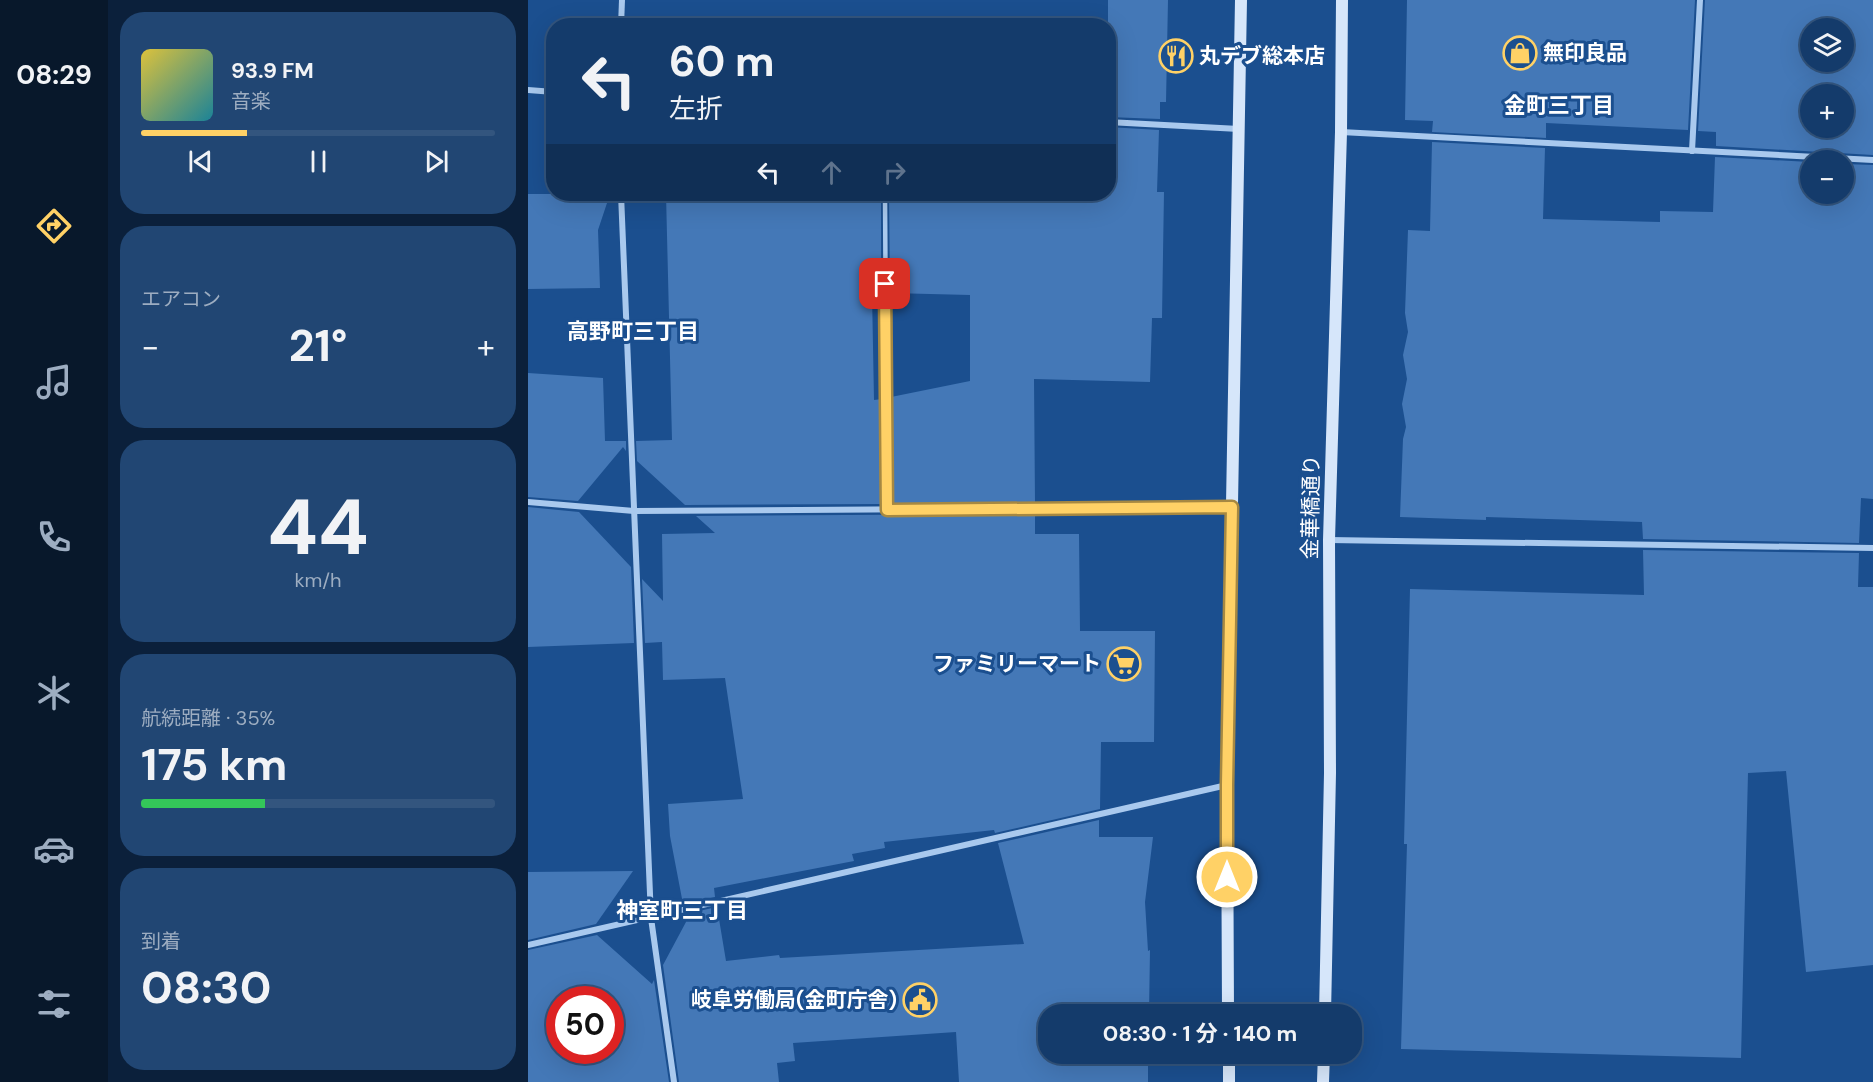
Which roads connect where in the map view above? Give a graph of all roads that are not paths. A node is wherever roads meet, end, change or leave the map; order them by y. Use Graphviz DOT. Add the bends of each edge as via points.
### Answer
graph roads {
  1 [pos="622,0"];
  2 [pos="1242,0"];
  3 [pos="1342,0"];
  4 [pos="1700,0"];
  5 [pos="621,18"];
  6 [pos="528,90"];
  7 [pos="546,91"];
  8 [pos="1116,122"];
  9 [pos="1239,129"];
  10 [pos="1341,132"];
  11 [pos="1692,151"];
  12 [pos="1873,160"];
  13 [pos="621,201"];
  14 [pos="885,201"];
  15 [pos="528,502"];
  16 [pos="1232,507"];
  17 [pos="887,510"];
  18 [pos="634,511"];
  19 [pos="1329,540"];
  20 [pos="1873,548"];
  21 [pos="1227,785"];
  22 [pos="651,918"];
  23 [pos="528,945"];
  24 [pos="1228,1004"];
  25 [pos="1325,1004"];
  26 [pos="1229,1064"];
  27 [pos="1324,1064"];
  28 [pos="674,1082"];
  29 [pos="1229,1082"];
  30 [pos="1323,1082"];
  1 -- 5 [label="street"];
  2 -- 9 [label="main road"];
  3 -- 10 [label="main road, 金華橋通り"];
  4 -- 11 [label="street"];
  6 -- 7 [label="street"];
  8 -- 9 [label="street"];
  9 -- 16 [label="main road"];
  10 -- 11 [label="street"];
  10 -- 19 [label="main road, 金華橋通り"];
  11 -- 12 [label="street"];
  13 -- 18 [label="street"];
  14 -- 17 [label="lane"];
  15 -- 18 [label="street"];
  16 -- 17 [label="street"];
  16 -- 21 [label="main road"];
  17 -- 18 [label="street"];
  18 -- 22 [label="street"];
  19 -- 20 [label="street"];
  19 -- 25 [label="main road, 金華橋通り"];
  21 -- 22 [label="street"];
  21 -- 24 [label="main road"];
  22 -- 23 [label="street"];
  22 -- 28 [label="street"];
  26 -- 29 [label="main road"];
  27 -- 30 [label="main road"];
}
